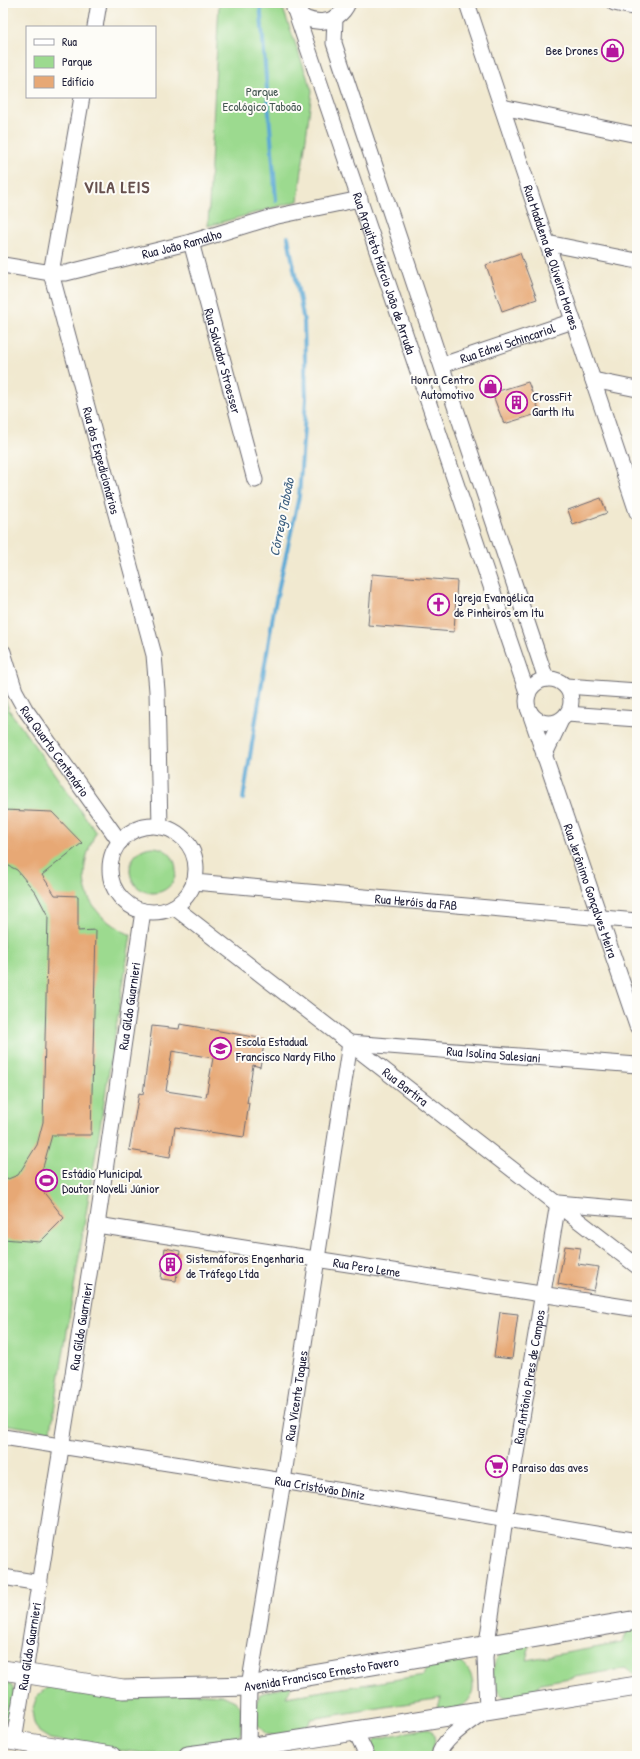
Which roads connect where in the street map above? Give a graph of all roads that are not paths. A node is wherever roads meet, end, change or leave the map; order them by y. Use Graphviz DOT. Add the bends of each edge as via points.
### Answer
graph roads {
  1 [pos="99,3"];
  2 [pos="467,3"];
  3 [pos="614,3"];
  4 [pos="349,4"];
  5 [pos="293,7"];
  6 [pos="637,8"];
  7 [pos="335,18"];
  8 [pos="95,26"];
  9 [pos="82,98"];
  10 [pos="502,107"];
  11 [pos="637,135"];
  12 [pos="360,199"];
  13 [pos="191,242"];
  14 [pos="547,243"];
  15 [pos="637,261"];
  16 [pos="3,265"];
  17 [pos="51,273"];
  18 [pos="573,321"];
  19 [pos="442,365"];
  20 [pos="593,380"];
  21 [pos="637,389"];
  22 [pos="255,480"];
  23 [pos="637,512"];
  24 [pos="3,652"];
  25 [pos="546,679"];
  26 [pos="566,686"];
  27 [pos="637,691"];
  28 [pos="528,702"];
  29 [pos="564,717"];
  30 [pos="637,719"];
  31 [pos="544,756"];
  32 [pos="160,827"];
  33 [pos="120,842"];
  34 [pos="194,882"];
  35 [pos="174,907"];
  36 [pos="143,911"];
  37 [pos="600,917"];
  38 [pos="637,921"];
  39 [pos="637,1026"];
  40 [pos="350,1043"];
  41 [pos="637,1065"];
  42 [pos="558,1203"];
  43 [pos="637,1210"];
  44 [pos="97,1225"];
  45 [pos="317,1259"];
  46 [pos="637,1266"];
  47 [pos="543,1294"];
  48 [pos="637,1309"];
  49 [pos="3,1437"];
  50 [pos="61,1446"];
  51 [pos="283,1482"];
  52 [pos="505,1519"];
  53 [pos="637,1541"];
  54 [pos="3,1577"];
  55 [pos="40,1583"];
  56 [pos="637,1620"];
  57 [pos="487,1646"];
  58 [pos="3,1670"];
  59 [pos="25,1674"];
  60 [pos="249,1686"];
  61 [pos="637,1686"];
  62 [pos="487,1709"];
  63 [pos="355,1731"];
  64 [pos="8,1740"];
  65 [pos="248,1748"];
  66 [pos="67,1753"];
  67 [pos="111,1756"];
  68 [pos="188,1756"];
  69 [pos="367,1756"];
  70 [pos="439,1756"];
  1 -- 8 [label="street"];
  2 -- 10 [label="street, Rua Madalena de Oliveira Moraes"];
  3 -- 6 [label="street"];
  4 -- 7 [label="street"];
  5 -- 7 [label="street" via="301,16 314,21"];
  5 -- 12 [label="street, Rua Arquiteto Márcio João de Arruda"];
  7 -- 19 [label="street, Rua Arquiteto Márcio João de Arruda" via="334,42"];
  9 -- 17 [label="street, Rua dos Expedicionários"];
  10 -- 11 [label="street"];
  10 -- 14 [label="street, Rua Madalena de Oliveira Moraes"];
  12 -- 13 [label="street, Rua João Ramalho" via="273,217"];
  12 -- 28 [label="street, Rua Arquiteto Márcio João de Arruda"];
  13 -- 17 [label="street, Rua João Ramalho" via="66,273"];
  13 -- 22 [label="street, Rua Salvador Stroesser"];
  14 -- 15 [label="street"];
  14 -- 18 [label="street, Rua Madalena de Oliveira Moraes"];
  16 -- 17 [label="street, Rua João Ramalho"];
  17 -- 32 [label="street, Rua dos Expedicionários" via="154,656"];
  18 -- 19 [label="street, Rua Ednei Schincariol"];
  18 -- 20 [label="street, Rua Madalena de Oliveira Moraes"];
  19 -- 25 [label="street, Rua Arquiteto Márcio João de Arruda"];
  20 -- 21 [label="street"];
  20 -- 23 [label="street, Rua Madalena de Oliveira Moraes"];
  24 -- 33 [label="street, Rua Quarto Centenário" via="15,692"];
  25 -- 26 [label="street" via="553,679"];
  25 -- 28 [label="street" via="532,688"];
  26 -- 27 [label="street"];
  26 -- 29 [label="street" via="571,700"];
  28 -- 29 [label="street" via="533,716 546,723 554,723"];
  28 -- 31 [label="street, Rua Jerônimo Gonçalves Meira"];
  29 -- 30 [label="street"];
  29 -- 31 [label="street"];
  31 -- 37 [label="street, Rua Jerônimo Gonçalves Meira"];
  32 -- 33 [label="street" via="138,829"];
  32 -- 34 [label="street" via="179,835 192,851 196,871"];
  33 -- 36 [label="street" via="111,864 111,877 122,898"];
  34 -- 35 [label="street" via="186,896"];
  34 -- 37 [label="street, Rua Heróis da FAB"];
  35 -- 36 [label="street" via="153,912"];
  35 -- 40 [label="street, Rua Bartira"];
  36 -- 44 [label="street, Rua Gildo Guarnieri"];
  37 -- 38 [label="street, Rua Heróis da FAB"];
  37 -- 39 [label="street, Rua Jerônimo Gonçalves Meira"];
  40 -- 41 [label="street, Rua Isolina Salesiani"];
  40 -- 42 [label="street, Rua Bartira"];
  40 -- 45 [label="street, Rua Vicente Taques"];
  42 -- 43 [label="street"];
  42 -- 46 [label="street, Rua Bartira"];
  42 -- 47 [label="street, Rua Antônio Pires de Campos"];
  44 -- 45 [label="street, Rua Pero Leme"];
  44 -- 50 [label="street, Rua Gildo Guarnieri"];
  45 -- 47 [label="street, Rua Pero Leme"];
  45 -- 51 [label="street, Rua Vicente Taques"];
  47 -- 48 [label="street, Rua Pero Leme"];
  47 -- 52 [label="street, Rua Antônio Pires de Campos"];
  49 -- 50 [label="street, Rua Cristóvão Diniz"];
  50 -- 51 [label="street, Rua Cristóvão Diniz"];
  50 -- 55 [label="street, Rua Gildo Guarnieri"];
  51 -- 52 [label="street, Rua Cristóvão Diniz"];
  51 -- 60 [label="street, Rua Vicente Taques"];
  52 -- 53 [label="street, Rua Cristóvão Diniz"];
  52 -- 57 [label="street, Rua Antônio Pires de Campos"];
  54 -- 55 [label="street"];
  55 -- 59 [label="street, Rua Gildo Guarnieri"];
  56 -- 57 [label="main road, Avenida Francisco Ernesto Favero"];
  57 -- 60 [label="main road, Avenida Francisco Ernesto Favero"];
  57 -- 62 [label="street, Rua Antônio Pires de Campos"];
  58 -- 59 [label="main road, Avenida Francisco Ernesto Favero"];
  59 -- 60 [label="main road, Avenida Francisco Ernesto Favero" via="123,1688"];
  59 -- 64 [label="street, Rua Gildo Guarnieri"];
  60 -- 65 [label="street, Rua Vicente Taques"];
  61 -- 62 [label="main road"];
  62 -- 63 [label="main road"];
  62 -- 70 [label="street" via="446,1741"];
  63 -- 65 [label="main road"];
  63 -- 69 [label="street"];
  64 -- 66 [label="main road"];
  65 -- 68 [label="main road"];
  66 -- 67 [label="main road"];
}
